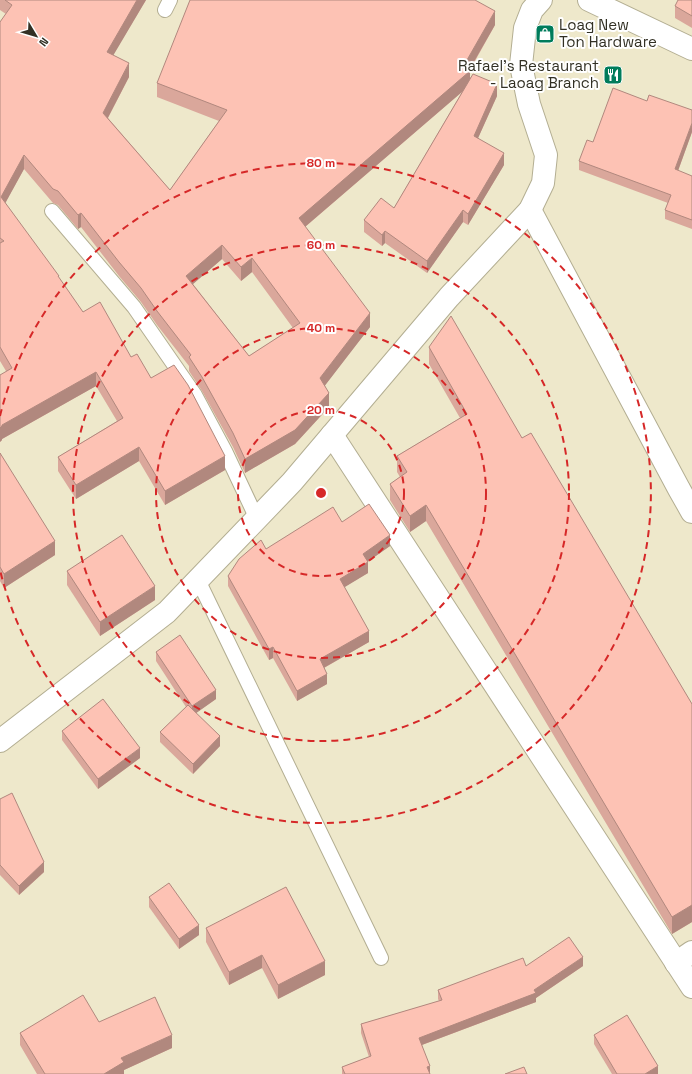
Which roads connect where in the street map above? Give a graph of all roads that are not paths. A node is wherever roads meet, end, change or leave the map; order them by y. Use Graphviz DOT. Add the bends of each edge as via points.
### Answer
graph roads {
  1 [pos="540,0"];
  2 [pos="589,0"];
  3 [pos="692,49"];
  4 [pos="530,210"];
  5 [pos="52,211"];
  6 [pos="332,435"];
  7 [pos="692,512"];
  8 [pos="256,519"];
  9 [pos="198,580"];
  10 [pos="0,741"];
  11 [pos="684,957"];
  12 [pos="381,958"];
  13 [pos="692,987"];
  1 -- 4 [label="main road" via="532,10 525,28 521,65 529,104 546,155 543,183"];
  2 -- 3 [label="main road"];
  4 -- 6 [label="main road" via="449,297"];
  4 -- 7 [label="main road"];
  5 -- 8 [label="lane" via="134,307 195,395 225,451"];
  6 -- 8 [label="main road"];
  6 -- 11 [label="main road"];
  8 -- 9 [label="main road"];
  9 -- 10 [label="main road" via="167,612"];
  9 -- 12 [label="lane"];
  11 -- 13 [label="main road"];
}
